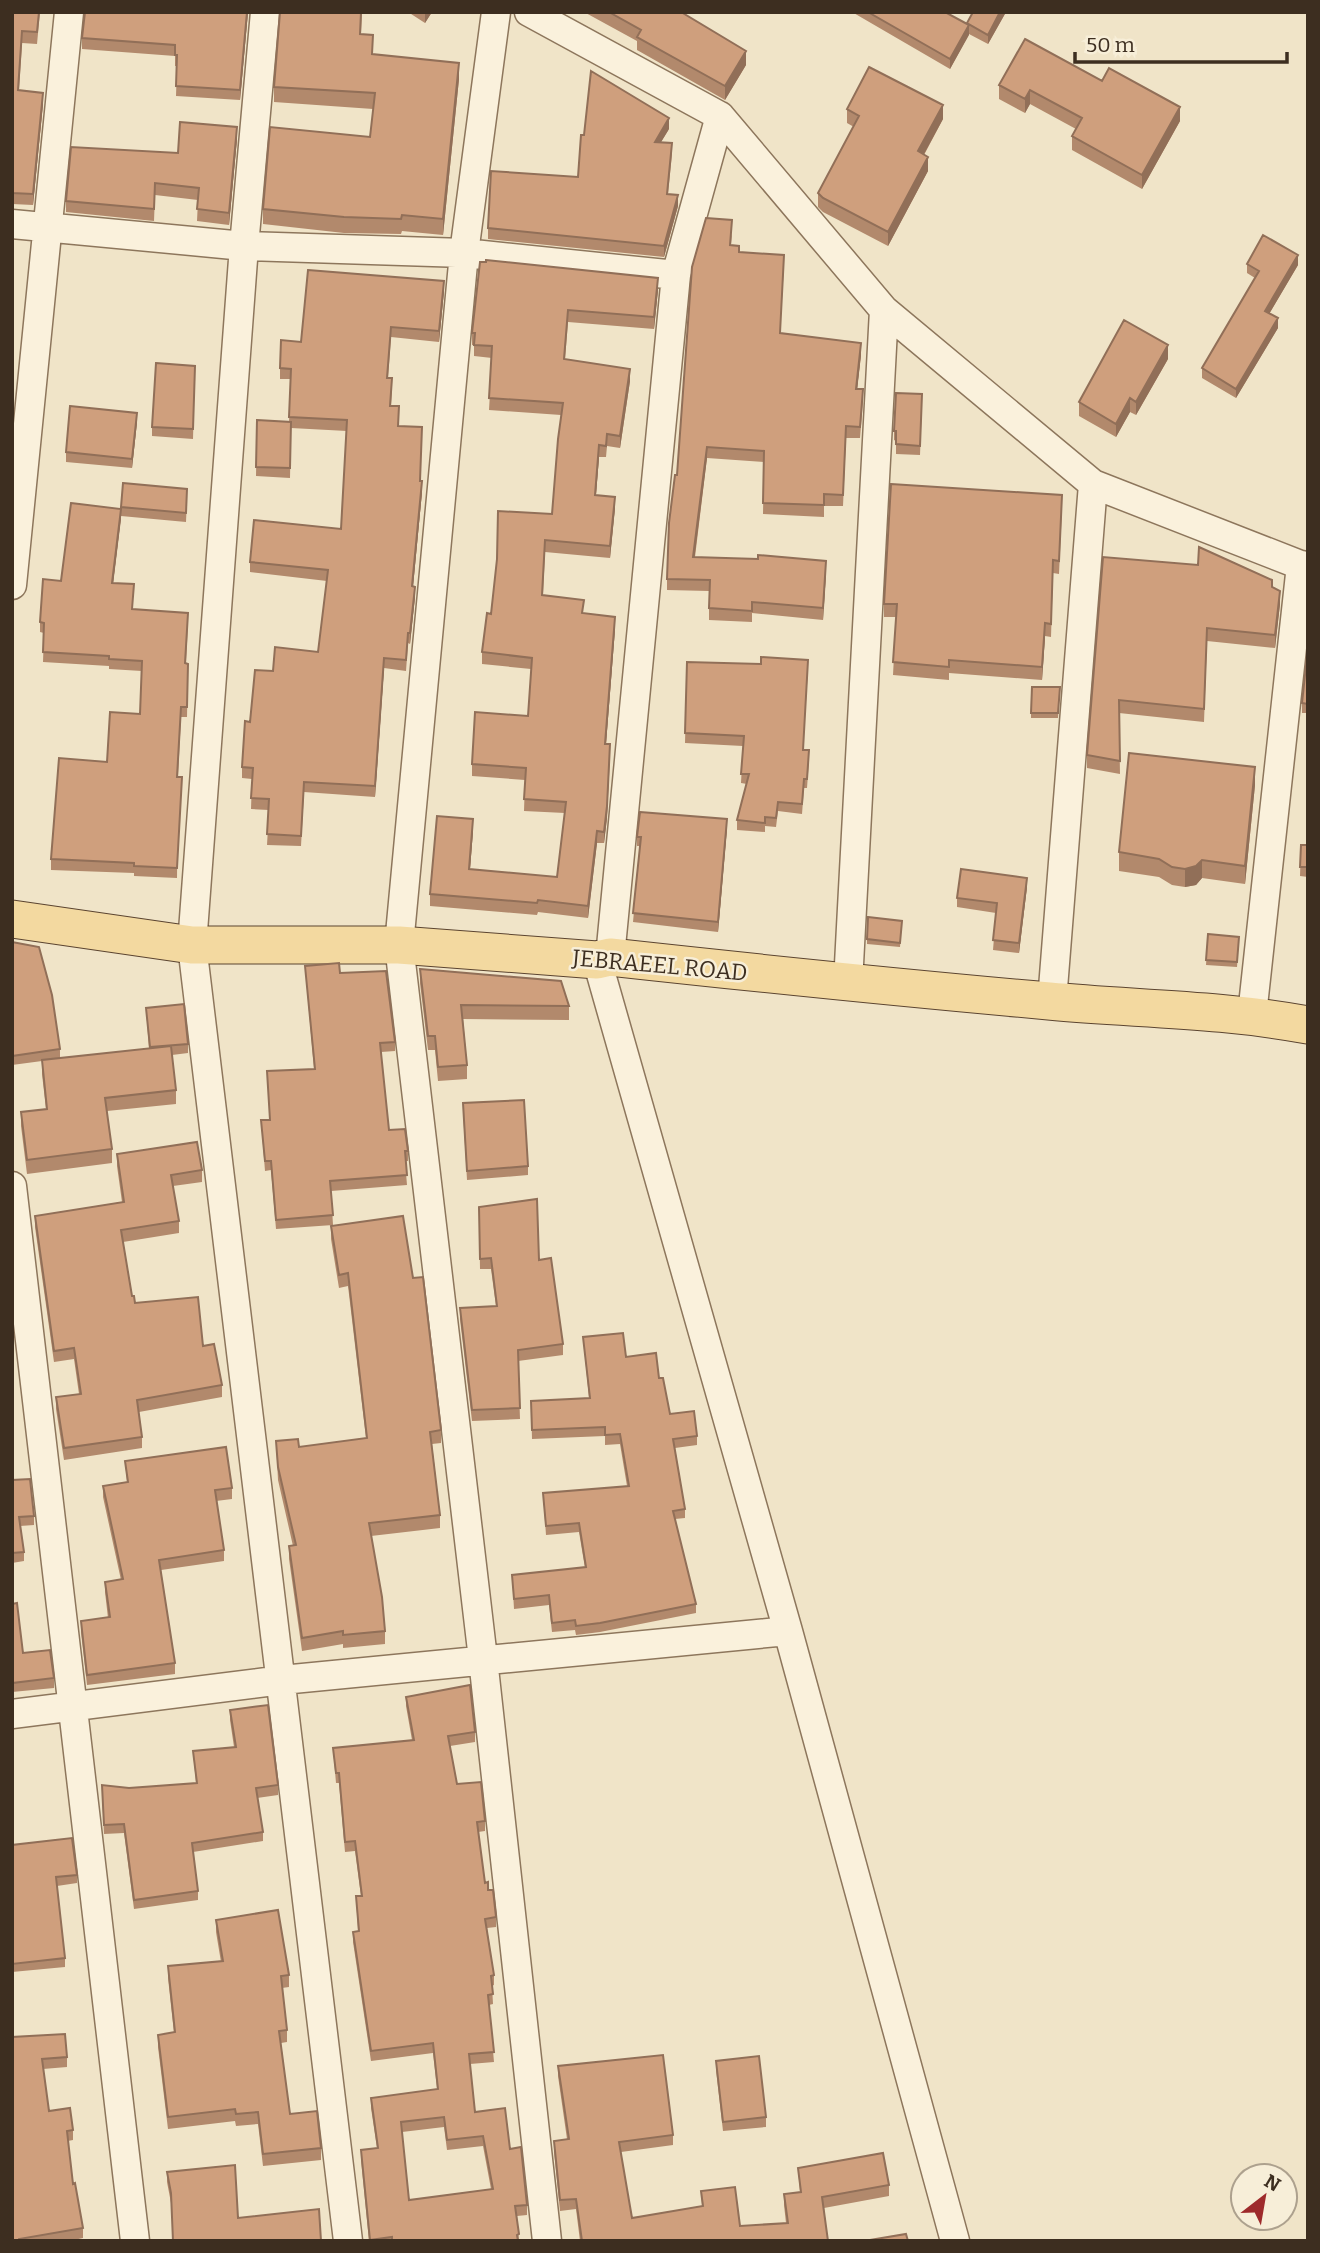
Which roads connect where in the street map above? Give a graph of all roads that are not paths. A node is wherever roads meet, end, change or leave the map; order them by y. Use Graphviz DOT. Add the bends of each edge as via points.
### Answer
graph roads {
  1 [pos="69,12"];
  2 [pos="265,12"];
  3 [pos="496,12"];
  4 [pos="528,12"];
  5 [pos="720,116"];
  6 [pos="12,224"];
  7 [pos="46,227"];
  8 [pos="244,246"];
  9 [pos="464,253"];
  10 [pos="676,275"];
  11 [pos="884,310"];
  12 [pos="1093,484"];
  13 [pos="1304,566"];
  14 [pos="12,584"];
  15 [pos="12,919"];
  16 [pos="192,945"];
  17 [pos="398,945"];
  18 [pos="603,958"];
  19 [pos="848,983"];
  20 [pos="1052,1002"];
  21 [pos="1252,1015"];
  22 [pos="1308,1025"];
  23 [pos="12,1186"];
  24 [pos="788,1631"];
  25 [pos="483,1659"];
  26 [pos="282,1680"];
  27 [pos="72,1705"];
  28 [pos="12,1714"];
  29 [pos="135,2241"];
  30 [pos="348,2241"];
  31 [pos="547,2241"];
  32 [pos="955,2241"];
  1 -- 7 [label="street"];
  2 -- 8 [label="street"];
  3 -- 9 [label="street"];
  4 -- 5 [label="street"];
  5 -- 10 [label="street"];
  5 -- 11 [label="street"];
  6 -- 7 [label="street"];
  7 -- 8 [label="street"];
  7 -- 14 [label="street"];
  8 -- 9 [label="street"];
  8 -- 16 [label="street"];
  9 -- 10 [label="street"];
  9 -- 17 [label="street"];
  10 -- 18 [label="street"];
  11 -- 12 [label="street"];
  11 -- 19 [label="street"];
  12 -- 13 [label="street"];
  12 -- 20 [label="street"];
  13 -- 21 [label="street"];
  15 -- 16 [label="main road, JEBRAEEL ROAD"];
  16 -- 17 [label="main road, JEBRAEEL ROAD"];
  16 -- 26 [label="street"];
  17 -- 18 [label="main road, JEBRAEEL ROAD"];
  17 -- 25 [label="street"];
  18 -- 19 [label="main road, JEBRAEEL ROAD"];
  18 -- 24 [label="street"];
  19 -- 20 [label="main road, JEBRAEEL ROAD"];
  20 -- 21 [label="main road, JEBRAEEL ROAD"];
  21 -- 22 [label="main road, JEBRAEEL ROAD"];
  23 -- 27 [label="street"];
  24 -- 25 [label="street"];
  24 -- 32 [label="street"];
  25 -- 26 [label="street"];
  25 -- 31 [label="street"];
  26 -- 27 [label="street"];
  26 -- 30 [label="street"];
  27 -- 28 [label="street"];
  27 -- 29 [label="street"];
}
